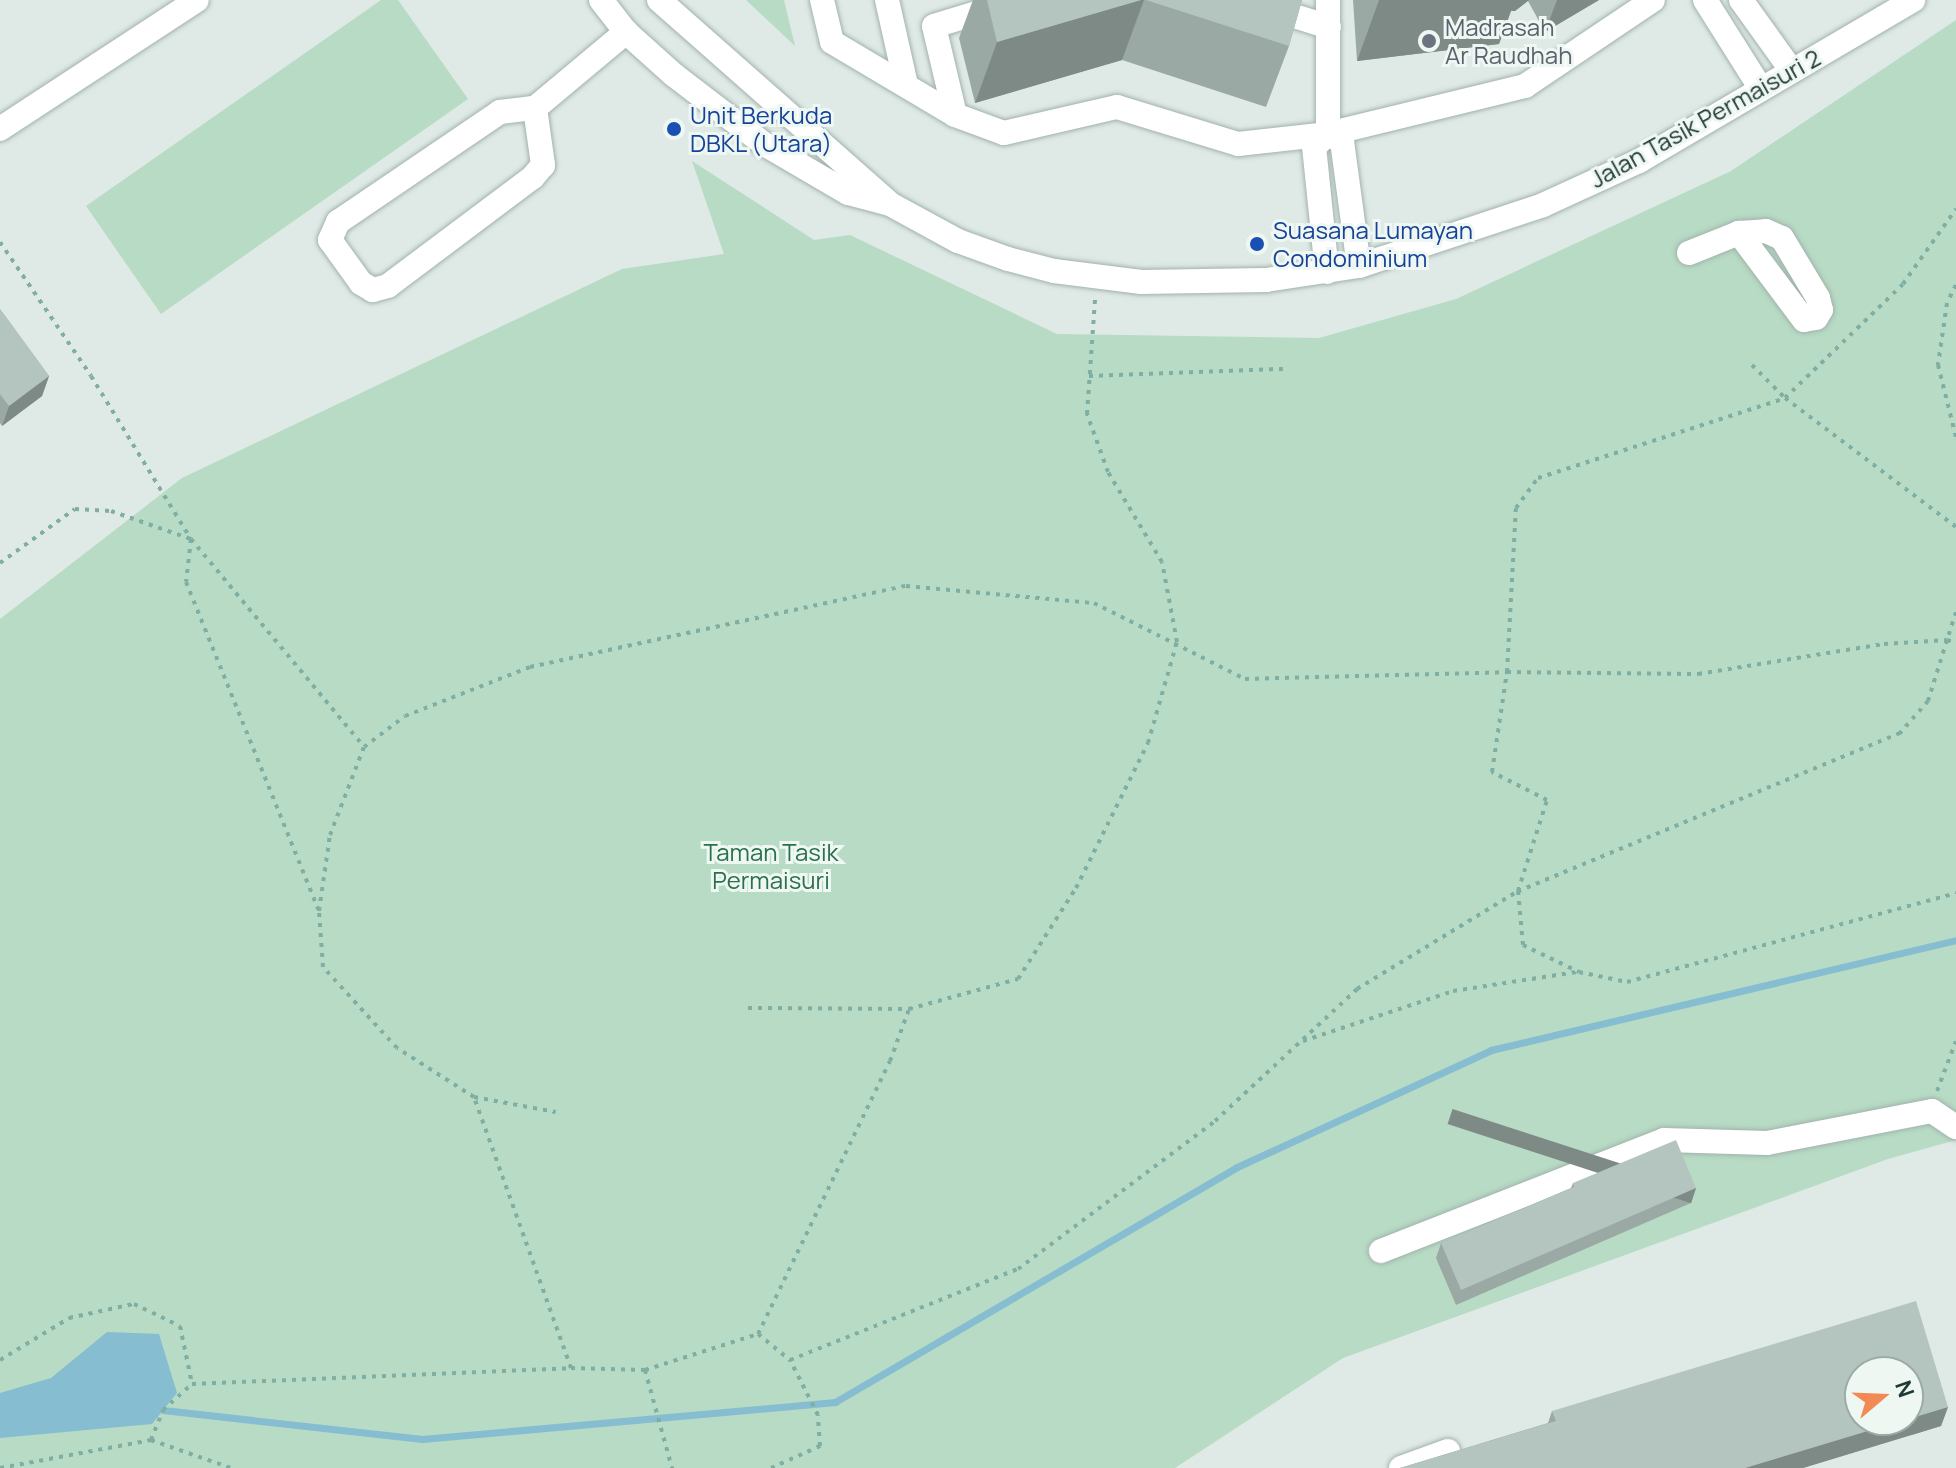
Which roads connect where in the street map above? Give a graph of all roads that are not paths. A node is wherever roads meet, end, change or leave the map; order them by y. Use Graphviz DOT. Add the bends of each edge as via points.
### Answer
graph roads {
  1 [pos="197,0"];
  2 [pos="601,0"];
  3 [pos="659,0"];
  4 [pos="822,0"];
  5 [pos="887,0"];
  6 [pos="1019,0"];
  7 [pos="1243,0"];
  8 [pos="1328,0"];
  9 [pos="1653,0"];
  10 [pos="1705,0"];
  11 [pos="1741,0"];
  12 [pos="1913,0"];
  13 [pos="1329,27"];
  14 [pos="626,32"];
  15 [pos="1792,71"];
  16 [pos="906,85"];
  17 [pos="1761,89"];
  18 [pos="535,108"];
  19 [pos="955,115"];
  20 [pos="2,124"];
  21 [pos="1328,134"];
  22 [pos="890,204"];
  23 [pos="1739,233"];
  24 [pos="1689,253"];
  25 [pos="1359,266"];
  26 [pos="1327,272"];
  27 [pos="1956,1127"];
  28 [pos="1381,1251"];
  29 [pos="1448,1451"];
  30 [pos="1401,1468"];
  1 -- 20 [label="street"];
  2 -- 14 [label="street, Jalan Tasik Permaisuri 2"];
  3 -- 22 [label="street, Jalan Tasik Permaisuri 2"];
  4 -- 16 [label="street" via="832,42"];
  5 -- 16 [label="street"];
  6 -- 19 [label="street" via="934,26"];
  7 -- 13 [label="street"];
  8 -- 13 [label="street"];
  9 -- 21 [label="street" via="1525,86"];
  10 -- 17 [label="street"];
  11 -- 15 [label="street"];
  12 -- 15 [label="street, Jalan Tasik Permaisuri 2"];
  13 -- 21 [label="street"];
  14 -- 18 [label="street"];
  14 -- 22 [label="street, Jalan Tasik Permaisuri 2" via="764,144 848,193"];
  15 -- 17 [label="street, Jalan Tasik Permaisuri 2"];
  16 -- 19 [label="street"];
  17 -- 25 [label="street, Jalan Tasik Permaisuri 2" via="1639,161 1543,205"];
  18 -- 18 [label="street" via="500,112 338,222 330,240 361,283 373,290 388,286 533,177 543,155"];
  19 -- 21 [label="street" via="1004,133 1117,107 1238,144"];
  21 -- 25 [label="street" via="1342,141"];
  21 -- 26 [label="street" via="1314,147"];
  22 -- 26 [label="street, Jalan Tasik Permaisuri 2" via="958,241 1008,259 1097,276 1141,282 1266,280"];
  23 -- 24 [label="street"];
  25 -- 26 [label="street, Jalan Tasik Permaisuri 2"];
  27 -- 28 [label="street" via="1932,1111 1767,1143 1664,1140"];
  29 -- 30 [label="street"];
}
